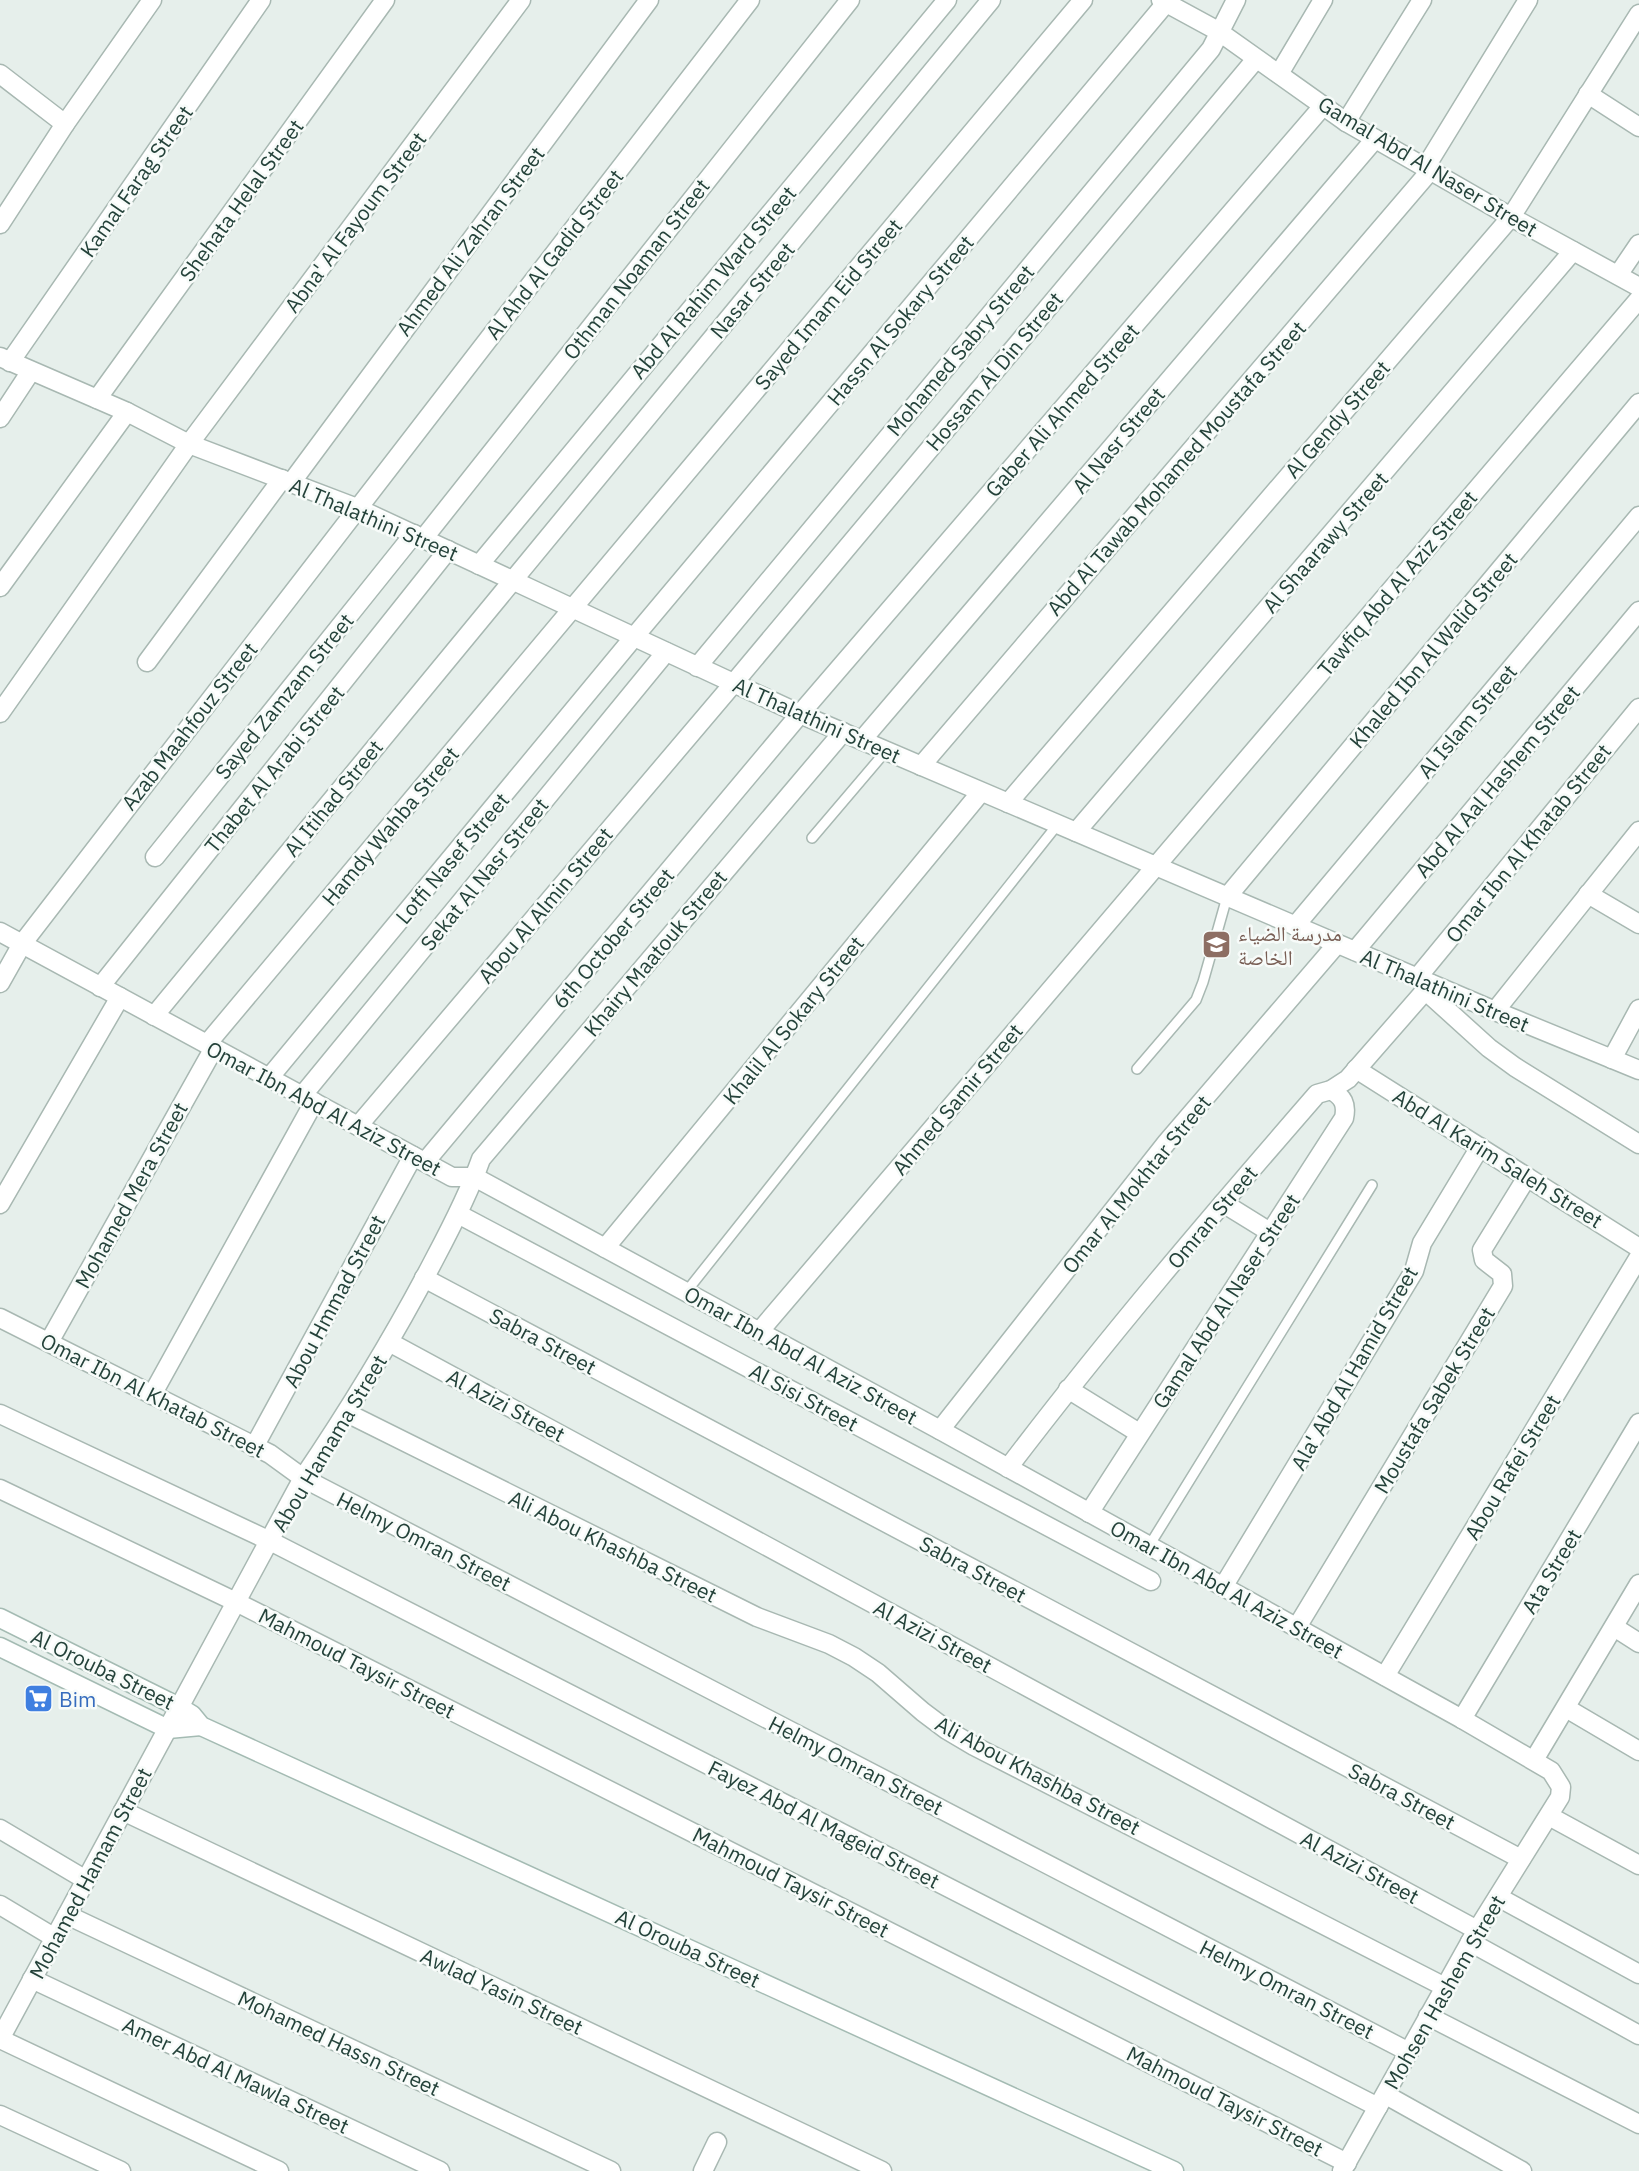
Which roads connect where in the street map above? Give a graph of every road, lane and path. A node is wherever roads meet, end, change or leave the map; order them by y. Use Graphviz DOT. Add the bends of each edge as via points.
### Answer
graph roads {
  1 [pos="152,0"];
  2 [pos="261,0"];
  3 [pos="385,0"];
  4 [pos="521,0"];
  5 [pos="649,0"];
  6 [pos="750,0"];
  7 [pos="850,0"];
  8 [pos="947,0"];
  9 [pos="991,0"];
  10 [pos="1083,0"];
  11 [pos="1236,0"];
  12 [pos="1323,0"];
  13 [pos="1422,0"];
  14 [pos="1528,0"];
  15 [pos="1163,1"];
  16 [pos="1639,14"];
  17 [pos="1218,32"];
  18 [pos="1256,59"];
  19 [pos="0,74"];
  20 [pos="1279,74"];
  21 [pos="1588,94"];
  22 [pos="1323,106"];
  23 [pos="1346,122"];
  24 [pos="65,124"];
  25 [pos="1639,127"];
  26 [pos="1375,139"];
  27 [pos="1428,169"];
  28 [pos="1510,217"];
  29 [pos="0,224"];
  30 [pos="1639,244"];
  31 [pos="1573,251"];
  32 [pos="1618,275"];
  33 [pos="1639,287"];
  34 [pos="1639,299"];
  35 [pos="5,359"];
  36 [pos="31,371"];
  37 [pos="97,399"];
  38 [pos="1639,403"];
  39 [pos="127,412"];
  40 [pos="0,418"];
  41 [pos="189,444"];
  42 [pos="286,481"];
  43 [pos="357,508"];
  44 [pos="1639,516"];
  45 [pos="418,536"];
  46 [pos="448,550"];
  47 [pos="479,565"];
  48 [pos="512,580"];
  49 [pos="0,587"];
  50 [pos="572,608"];
  51 [pos="1639,611"];
  52 [pos="634,637"];
  53 [pos="666,652"];
  54 [pos="147,662"];
  55 [pos="697,667"];
  56 [pos="733,684"];
  57 [pos="1639,708"];
  58 [pos="0,712"];
  59 [pos="800,714"];
  60 [pos="843,732"];
  61 [pos="862,740"];
  62 [pos="886,751"];
  63 [pos="921,766"];
  64 [pos="981,792"];
  65 [pos="1008,803"];
  66 [pos="1058,824"];
  67 [pos="1639,831"];
  68 [pos="1076,832"];
  69 [pos="812,838"];
  70 [pos="1632,854"];
  71 [pos="155,857"];
  72 [pos="1155,866"];
  73 [pos="1588,894"];
  74 [pos="1227,897"];
  75 [pos="1639,924"];
  76 [pos="1295,926"];
  77 [pos="0,933"];
  78 [pos="21,944"];
  79 [pos="1337,944"];
  80 [pos="1355,951"];
  81 [pos="0,983"];
  82 [pos="1424,984"];
  83 [pos="100,987"];
  84 [pos="120,997"];
  85 [pos="1639,1009"];
  86 [pos="1495,1011"];
  87 [pos="154,1016"];
  88 [pos="210,1046"];
  89 [pos="1612,1059"];
  90 [pos="1137,1069"];
  91 [pos="1356,1069"];
  92 [pos="1639,1070"];
  93 [pos="269,1078"];
  94 [pos="1331,1090"];
  95 [pos="308,1099"];
  96 [pos="358,1126"];
  97 [pos="1639,1144"];
  98 [pos="1480,1147"];
  99 [pos="419,1159"];
  100 [pos="1527,1177"];
  101 [pos="474,1178"];
  102 [pos="1372,1185"];
  103 [pos="1223,1203"];
  104 [pos="0,1204"];
  105 [pos="458,1214"];
  106 [pos="1270,1232"];
  107 [pos="605,1248"];
  108 [pos="1639,1248"];
  109 [pos="1639,1257"];
  110 [pos="424,1278"];
  111 [pos="686,1292"];
  112 [pos="0,1318"];
  113 [pos="759,1332"];
  114 [pos="49,1342"];
  115 [pos="389,1342"];
  116 [pos="1068,1389"];
  117 [pos="152,1395"];
  118 [pos="347,1413"];
  119 [pos="0,1414"];
  120 [pos="1639,1423"];
  121 [pos="940,1430"];
  122 [pos="1140,1433"];
  123 [pos="254,1447"];
  124 [pos="1008,1468"];
  125 [pos="303,1478"];
  126 [pos="0,1489"];
  127 [pos="1089,1513"];
  128 [pos="270,1541"];
  129 [pos="1149,1546"];
  130 [pos="1151,1581"];
  131 [pos="1639,1584"];
  132 [pos="1223,1587"];
  133 [pos="236,1602"];
  134 [pos="0,1618"];
  135 [pos="1297,1627"];
  136 [pos="1614,1627"];
  137 [pos="1639,1643"];
  138 [pos="0,1647"];
  139 [pos="1385,1676"];
  140 [pos="180,1707"];
  141 [pos="1566,1708"];
  142 [pos="1462,1719"];
  143 [pos="201,1726"];
  144 [pos="168,1729"];
  145 [pos="1639,1751"];
  146 [pos="1534,1760"];
  147 [pos="123,1811"];
  148 [pos="1549,1816"];
  149 [pos="0,1829"];
  150 [pos="1521,1859"];
  151 [pos="1639,1865"];
  152 [pos="86,1880"];
  153 [pos="1498,1897"];
  154 [pos="0,1905"];
  155 [pos="67,1915"];
  156 [pos="1474,1936"];
  157 [pos="55,1938"];
  158 [pos="1639,1974"];
  159 [pos="32,1979"];
  160 [pos="1445,1987"];
  161 [pos="1428,2016"];
  162 [pos="2,2030"];
  163 [pos="1639,2035"];
  164 [pos="1409,2052"];
  165 [pos="1382,2101"];
  166 [pos="0,2115"];
  167 [pos="1639,2124"];
  168 [pos="717,2142"];
  169 [pos="1344,2167"];
  170 [pos="121,2171"];
  171 [pos="279,2171"];
  172 [pos="441,2171"];
  173 [pos="611,2171"];
  174 [pos="703,2171"];
  175 [pos="882,2171"];
  176 [pos="1174,2171"];
  177 [pos="1522,2171"];
  1 -- 24 [label="street"];
  2 -- 35 [label="street, Kamal Farag Street"];
  3 -- 37 [label="street, Shehata Helal Street"];
  4 -- 41 [label="street, Abna' Al Fayoum Street"];
  5 -- 42 [label="street, Ahmed Ali Zahran Street"];
  6 -- 43 [label="street, Al Ahd Al Gadid Street"];
  7 -- 45 [label="street, Othman Noaman Street"];
  8 -- 47 [label="street, Abd Al Rahim Ward Street"];
  9 -- 48 [label="street, Nasar Street"];
  10 -- 50 [label="street, Sayed Imam Eid Street"];
  11 -- 17 [label="street, Mohamed Sabry Street"];
  12 -- 20 [label="street"];
  13 -- 23 [label="street"];
  14 -- 27 [label="street, Abd Al Tawab Mohamed Moustafa Street"];
  15 -- 17 [label="street, Gamal Abd Al Naser Street"];
  15 -- 52 [label="street, Hassn Al Sokary Street"];
  16 -- 21 [label="street, Al Gendy Street"];
  17 -- 18 [label="street, Gamal Abd Al Naser Street"];
  17 -- 55 [label="street, Mohamed Sabry Street" via="1211,49"];
  18 -- 20 [label="street, Gamal Abd Al Naser Street"];
  18 -- 56 [label="street, Hossam Al Din Street"];
  19 -- 24 [label="street"];
  20 -- 22 [label="street, Gamal Abd Al Naser Street"];
  21 -- 25 [label="street"];
  21 -- 28 [label="street, Al Gendy Street"];
  22 -- 23 [label="street, Gamal Abd Al Naser Street"];
  22 -- 59 [label="street, Gaber Ali Ahmed Street"];
  23 -- 26 [label="street, Gamal Abd Al Naser Street"];
  24 -- 29 [label="street"];
  26 -- 27 [label="street, Gamal Abd Al Naser Street"];
  26 -- 61 [label="street, Al Nasr Street"];
  27 -- 28 [label="street, Gamal Abd Al Naser Street"];
  27 -- 63 [label="street, Abd Al Tawab Mohamed Moustafa Street"];
  28 -- 31 [label="street, Gamal Abd Al Naser Street"];
  28 -- 65 [label="street, Al Gendy Street"];
  30 -- 32 [label="street"];
  31 -- 32 [label="street, Gamal Abd Al Naser Street"];
  31 -- 68 [label="street, Al Shaarawy Street"];
  32 -- 33 [label="street, Gamal Abd Al Naser Street"];
  34 -- 72 [label="street, Tawfiq Abd Al Aziz Street"];
  35 -- 36 [label="street, Al Thalathini Street"];
  36 -- 37 [label="street, Al Thalathini Street"];
  36 -- 40 [label="street"];
  37 -- 39 [label="street, Al Thalathini Street"];
  38 -- 74 [label="street, Khaled Ibn Al Walid Street"];
  39 -- 41 [label="street, Al Thalathini Street"];
  39 -- 49 [label="street"];
  41 -- 42 [label="street, Al Thalathini Street"];
  41 -- 58 [label="street, Abna' Al Fayoum Street"];
  42 -- 43 [label="street, Al Thalathini Street"];
  42 -- 54 [label="street, Ahmed Ali Zahran Street"];
  43 -- 45 [label="street, Al Thalathini Street"];
  43 -- 78 [label="street, Azab Maahfouz Street"];
  44 -- 76 [label="street, Al Islam Street"];
  45 -- 46 [label="street, Al Thalathini Street"];
  45 -- 71 [label="street, Sayed Zamzam Street"];
  46 -- 47 [label="street, Al Thalathini Street"];
  46 -- 83 [label="street, Thabet Al Arabi Street"];
  47 -- 48 [label="street, Al Thalathini Street"];
  48 -- 50 [label="street, Al Thalathini Street"];
  48 -- 87 [label="street, Al Itihad Street"];
  50 -- 52 [label="street, Al Thalathini Street"];
  50 -- 88 [label="street, Hamdy Wahba Street"];
  51 -- 80 [label="street, Abd Al Aal Hashem Street"];
  52 -- 53 [label="street, Al Thalathini Street"];
  52 -- 93 [label="street, Lotfi Nasef Street"];
  53 -- 55 [label="street, Al Thalathini Street"];
  53 -- 95 [label="street, Sekat Al Nasr Street"];
  55 -- 56 [label="street, Al Thalathini Street"];
  56 -- 59 [label="street, Al Thalathini Street"];
  56 -- 96 [label="street, Abou Al Almin Street"];
  57 -- 82 [label="street, Omar Ibn Al Khatab Street"];
  59 -- 60 [label="street, Al Thalathini Street"];
  59 -- 99 [label="street, 6th October Street"];
  60 -- 61 [label="street, Al Thalathini Street"];
  60 -- 101 [label="street, Khairy Maatouk Street" via="489,1149"];
  61 -- 62 [label="street, Al Thalathini Street"];
  62 -- 63 [label="street, Al Thalathini Street"];
  62 -- 69 [label="lane"];
  63 -- 64 [label="street, Al Thalathini Street"];
  64 -- 65 [label="street, Al Thalathini Street"];
  64 -- 107 [label="street, Khalil Al Sokary Street"];
  65 -- 66 [label="street, Al Thalathini Street"];
  66 -- 68 [label="street, Al Thalathini Street"];
  66 -- 111 [label="lane"];
  67 -- 70 [label="street"];
  68 -- 72 [label="street, Al Thalathini Street"];
  70 -- 73 [label="street"];
  72 -- 74 [label="street, Al Thalathini Street"];
  72 -- 113 [label="street, Ahmed Samir Street"];
  73 -- 75 [label="street"];
  73 -- 86 [label="street"];
  74 -- 76 [label="street, Al Thalathini Street"];
  74 -- 90 [label="lane" via="1196,1000"];
  76 -- 79 [label="street, Al Thalathini Street"];
  77 -- 78 [label="street, Omar Ibn Abd Al Aziz Street"];
  78 -- 81 [label="street, Azab Maahfouz Street"];
  78 -- 83 [label="street, Omar Ibn Abd Al Aziz Street"];
  79 -- 80 [label="street, Al Thalathini Street"];
  79 -- 121 [label="street, Omar Al Mokhtar Street" via="1167,1142"];
  80 -- 82 [label="street, Al Thalathini Street"];
  82 -- 86 [label="street, Al Thalathini Street"];
  82 -- 91 [label="street, Omran Street"];
  82 -- 97 [label="street" via="1489,1048"];
  83 -- 84 [label="street, Omar Ibn Abd Al Aziz Street"];
  84 -- 87 [label="street, Omar Ibn Abd Al Aziz Street"];
  84 -- 104 [label="street"];
  85 -- 89 [label="street"];
  86 -- 89 [label="street, Al Thalathini Street"];
  87 -- 88 [label="street, Omar Ibn Abd Al Aziz Street"];
  88 -- 93 [label="street, Omar Ibn Abd Al Aziz Street"];
  88 -- 114 [label="street, Mohamed Mera Street"];
  89 -- 92 [label="street, Al Thalathini Street"];
  91 -- 94 [label="street, Omran Street"];
  91 -- 98 [label="street, Abd Al Karim Saleh Street"];
  93 -- 95 [label="street, Omar Ibn Abd Al Aziz Street"];
  94 -- 103 [label="street, Omran Street" via="1317,1094"];
  94 -- 106 [label="street, Gamal Abd Al Naser Street" via="1343,1100 1344,1118"];
  95 -- 96 [label="street, Omar Ibn Abd Al Aziz Street"];
  95 -- 117 [label="street, Sekat Al Nasr Street"];
  96 -- 99 [label="street, Omar Ibn Abd Al Aziz Street"];
  98 -- 100 [label="street, Abd Al Karim Saleh Street"];
  98 -- 132 [label="street, Ala' Abd Al Hamid Street" via="1422,1244 1414,1271"];
  99 -- 101 [label="street, Omar Ibn Abd Al Aziz Street" via="452,1177"];
  99 -- 123 [label="street, Abou Hmmad Street"];
  100 -- 108 [label="street, Abd Al Karim Saleh Street"];
  100 -- 135 [label="street, Moustafa Sabek Street" via="1482,1250 1484,1260 1502,1274 1503,1286"];
  101 -- 105 [label="street, Abou Hamama Street"];
  101 -- 107 [label="street, Omar Ibn Abd Al Aziz Street"];
  102 -- 129 [label="lane"];
  103 -- 106 [label="street"];
  103 -- 116 [label="street, Omran Street"];
  105 -- 110 [label="street, Abou Hamama Street"];
  105 -- 130 [label="street, Al Sisi Street"];
  106 -- 122 [label="street, Gamal Abd Al Naser Street"];
  107 -- 111 [label="street, Omar Ibn Abd Al Aziz Street"];
  109 -- 139 [label="street, Abou Rafei Street"];
  110 -- 115 [label="street, Abou Hamama Street"];
  110 -- 150 [label="street, Sabra Street"];
  111 -- 113 [label="street, Omar Ibn Abd Al Aziz Street"];
  112 -- 114 [label="street, Omar Ibn Al Khatab Street"];
  113 -- 121 [label="street, Omar Ibn Abd Al Aziz Street"];
  114 -- 117 [label="street, Omar Ibn Al Khatab Street"];
  115 -- 118 [label="street, Abou Hamama Street"];
  115 -- 156 [label="street, Al Azizi Street"];
  116 -- 122 [label="street"];
  116 -- 124 [label="street, Omran Street"];
  117 -- 123 [label="street, Omar Ibn Al Khatab Street"];
  118 -- 125 [label="street, Abou Hamama Street"];
  118 -- 160 [label="street, Ali Abou Khashba Street" via="757,1617 854,1657 939,1724 974,1746"];
  119 -- 128 [label="street, Fayez Abd Al Mageid Street"];
  120 -- 142 [label="street, Ata Street"];
  121 -- 124 [label="street, Omar Ibn Abd Al Aziz Street"];
  122 -- 127 [label="street, Gamal Abd Al Naser Street"];
  123 -- 125 [label="street, Omar Ibn Al Khatab Street"];
  124 -- 127 [label="street, Omar Ibn Abd Al Aziz Street"];
  125 -- 128 [label="street, Abou Hamama Street"];
  125 -- 164 [label="street, Helmy Omran Street"];
  126 -- 133 [label="street, Mahmoud Taysir Street"];
  127 -- 129 [label="street, Omar Ibn Abd Al Aziz Street"];
  128 -- 133 [label="street, Abou Hamama Street"];
  128 -- 165 [label="street, Fayez Abd Al Mageid Street"];
  129 -- 132 [label="street, Omar Ibn Abd Al Aziz Street"];
  131 -- 136 [label="street"];
  132 -- 135 [label="street, Omar Ibn Abd Al Aziz Street"];
  133 -- 140 [label="street, Abou Hamama Street"];
  133 -- 169 [label="street, Mahmoud Taysir Street"];
  134 -- 140 [label="street, Al Orouba Street"];
  135 -- 139 [label="street, Omar Ibn Abd Al Aziz Street"];
  136 -- 137 [label="street"];
  136 -- 141 [label="street"];
  138 -- 144 [label="street, Al Orouba Street"];
  139 -- 142 [label="street, Omar Ibn Abd Al Aziz Street"];
  140 -- 143 [label="street, Al Orouba Street"];
  140 -- 144 [label="street, Mohamed Hamam Street"];
  141 -- 145 [label="street"];
  141 -- 146 [label="street"];
  142 -- 146 [label="street, Omar Ibn Abd Al Aziz Street"];
  143 -- 144 [label="street, Al Orouba Street"];
  143 -- 176 [label="street, Al Orouba Street"];
  144 -- 147 [label="street, Mohamed Hamam Street"];
  146 -- 148 [label="street, Omar Ibn Abd Al Aziz Street" via="1551,1771 1561,1787"];
  147 -- 152 [label="street, Mohamed Hamam Street"];
  147 -- 175 [label="street, Awlad Yasin Street"];
  148 -- 150 [label="street, Mohsen Hashem Street"];
  148 -- 151 [label="street"];
  149 -- 152 [label="street"];
  150 -- 153 [label="street, Mohsen Hashem Street"];
  152 -- 155 [label="street, Mohamed Hamam Street"];
  153 -- 156 [label="street, Mohsen Hashem Street"];
  153 -- 158 [label="street"];
  154 -- 157 [label="street"];
  155 -- 157 [label="street, Mohamed Hamam Street"];
  155 -- 173 [label="street, Mohamed Hassn Street"];
  156 -- 160 [label="street, Mohsen Hashem Street"];
  156 -- 163 [label="street, Al Azizi Street"];
  157 -- 159 [label="street, Mohamed Hamam Street"];
  159 -- 162 [label="street, Mohamed Hamam Street"];
  159 -- 172 [label="street, Amer Abd Al Mawla Street"];
  160 -- 161 [label="street, Mohsen Hashem Street"];
  161 -- 164 [label="street, Mohsen Hashem Street"];
  161 -- 167 [label="street"];
  162 -- 171 [label="street"];
  164 -- 165 [label="street, Mohsen Hashem Street"];
  165 -- 169 [label="street, Mohsen Hashem Street"];
  165 -- 177 [label="street, Fayez Abd Al Mageid Street"];
  166 -- 170 [label="street"];
  168 -- 174 [label="street"];
}
